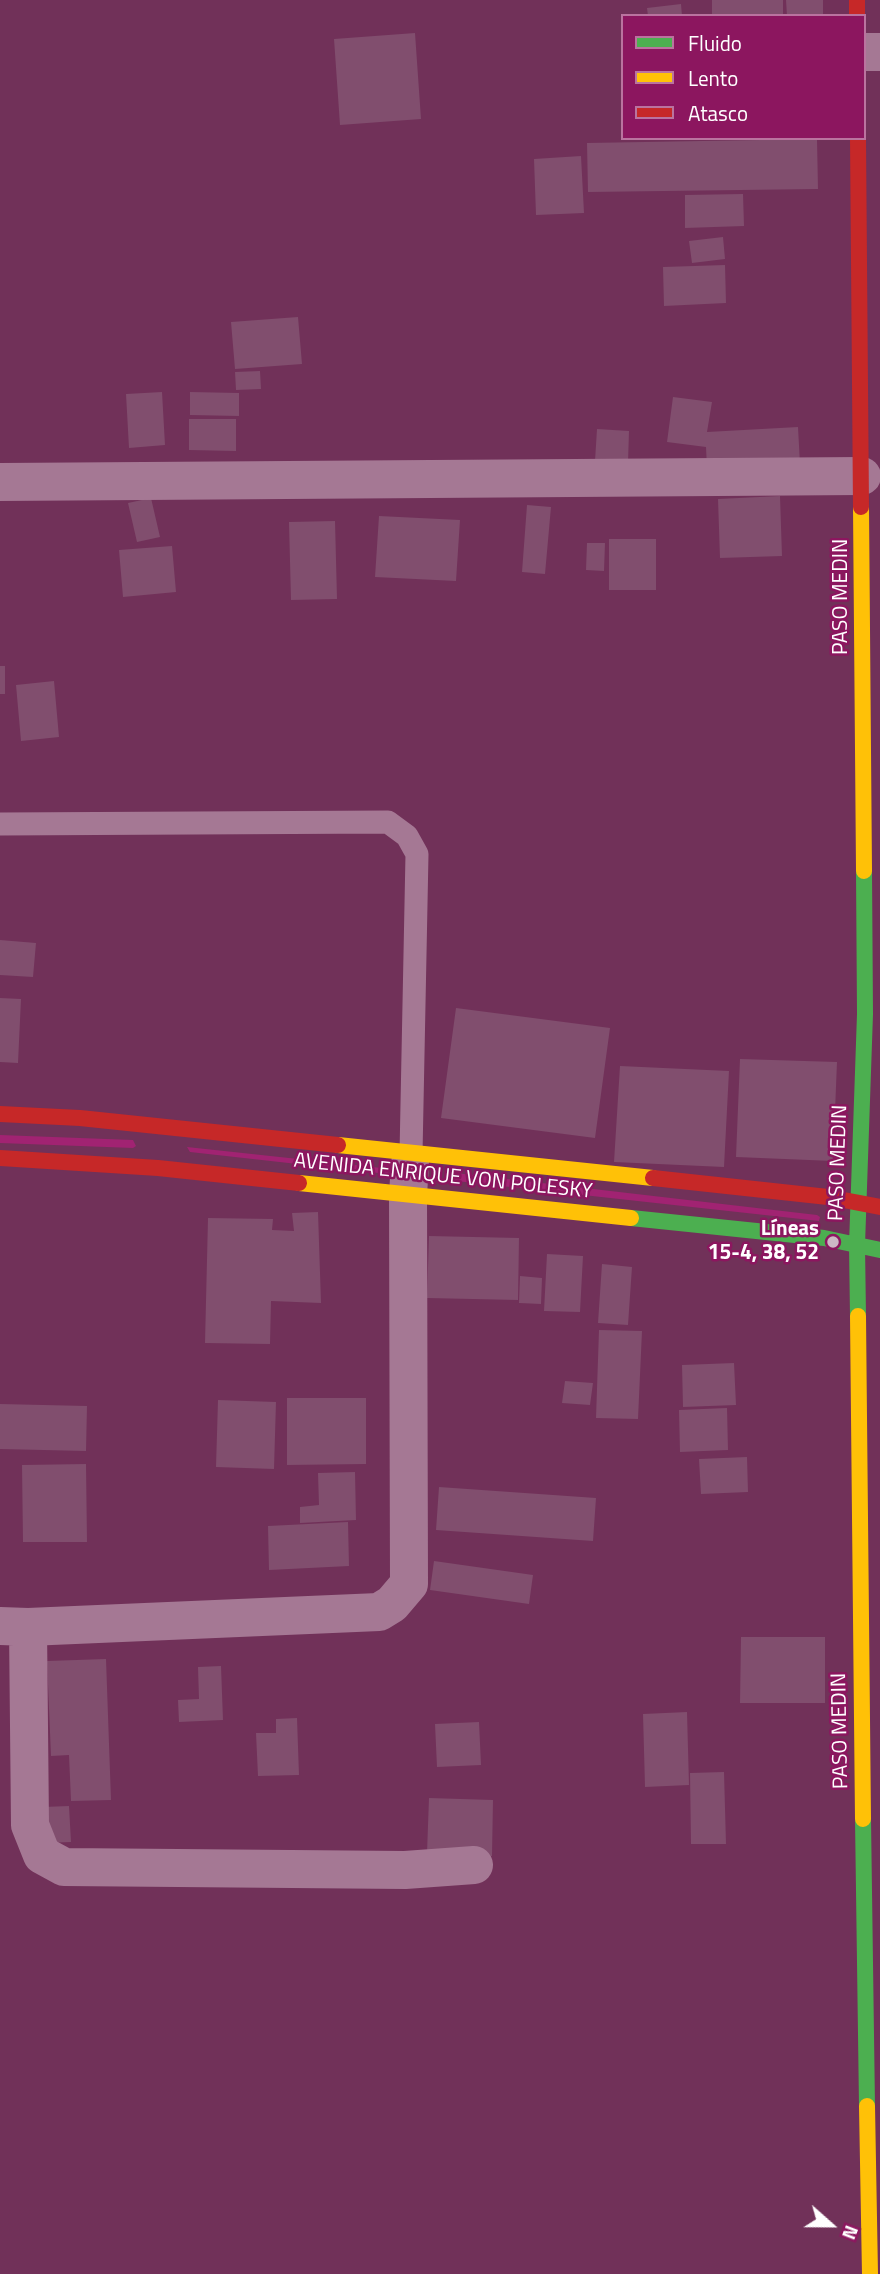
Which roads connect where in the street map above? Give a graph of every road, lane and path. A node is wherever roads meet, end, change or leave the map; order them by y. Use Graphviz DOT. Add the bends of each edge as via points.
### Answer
graph roads {
  1 [pos="858,140"];
  2 [pos="870,365"];
  3 [pos="862,476"];
  4 [pos="0,482"];
  5 [pos="0,824"];
  6 [pos="872,1015"];
  7 [pos="0,1114"];
  8 [pos="163,1126"];
  9 [pos="411,1154"];
  10 [pos="0,1158"];
  11 [pos="158,1168"];
  12 [pos="408,1195"];
  13 [pos="860,1203"];
  14 [pos="880,1207"];
  15 [pos="857,1245"];
  16 [pos="880,1250"];
  17 [pos="14,1627"];
  18 [pos="474,1865"];
  19 [pos="870,2274"];
  1 -- 2 [label="street, PASO MEDIN"];
  2 -- 3 [label="street, PASO MEDIN"];
  3 -- 4 [label="street"];
  3 -- 6 [label="street, PASO MEDIN"];
  5 -- 9 [label="lane" via="388,822 407,836 417,854"];
  6 -- 13 [label="street, PASO MEDIN"];
  7 -- 8 [label="street, AVENIDA ENRIQUE VON POLESKY"];
  8 -- 9 [label="street, AVENIDA ENRIQUE VON POLESKY"];
  8 -- 11 [label="street"];
  9 -- 12 [label="street"];
  9 -- 13 [label="street, AVENIDA ENRIQUE VON POLESKY"];
  10 -- 11 [label="street, AVENIDA ENRIQUE VON POLESKY"];
  11 -- 12 [label="street, AVENIDA ENRIQUE VON POLESKY"];
  12 -- 15 [label="street, AVENIDA ENRIQUE VON POLESKY"];
  12 -- 17 [label="street" via="409,1584 392,1604 379,1612"];
  13 -- 14 [label="street, AVENIDA ENRIQUE VON POLESKY"];
  13 -- 15 [label="street, PASO MEDIN"];
  15 -- 16 [label="street, AVENIDA ENRIQUE VON POLESKY"];
  15 -- 19 [label="street, PASO MEDIN"];
  17 -- 18 [label="street" via="30,1825 42,1855 64,1867 405,1870"];
}
